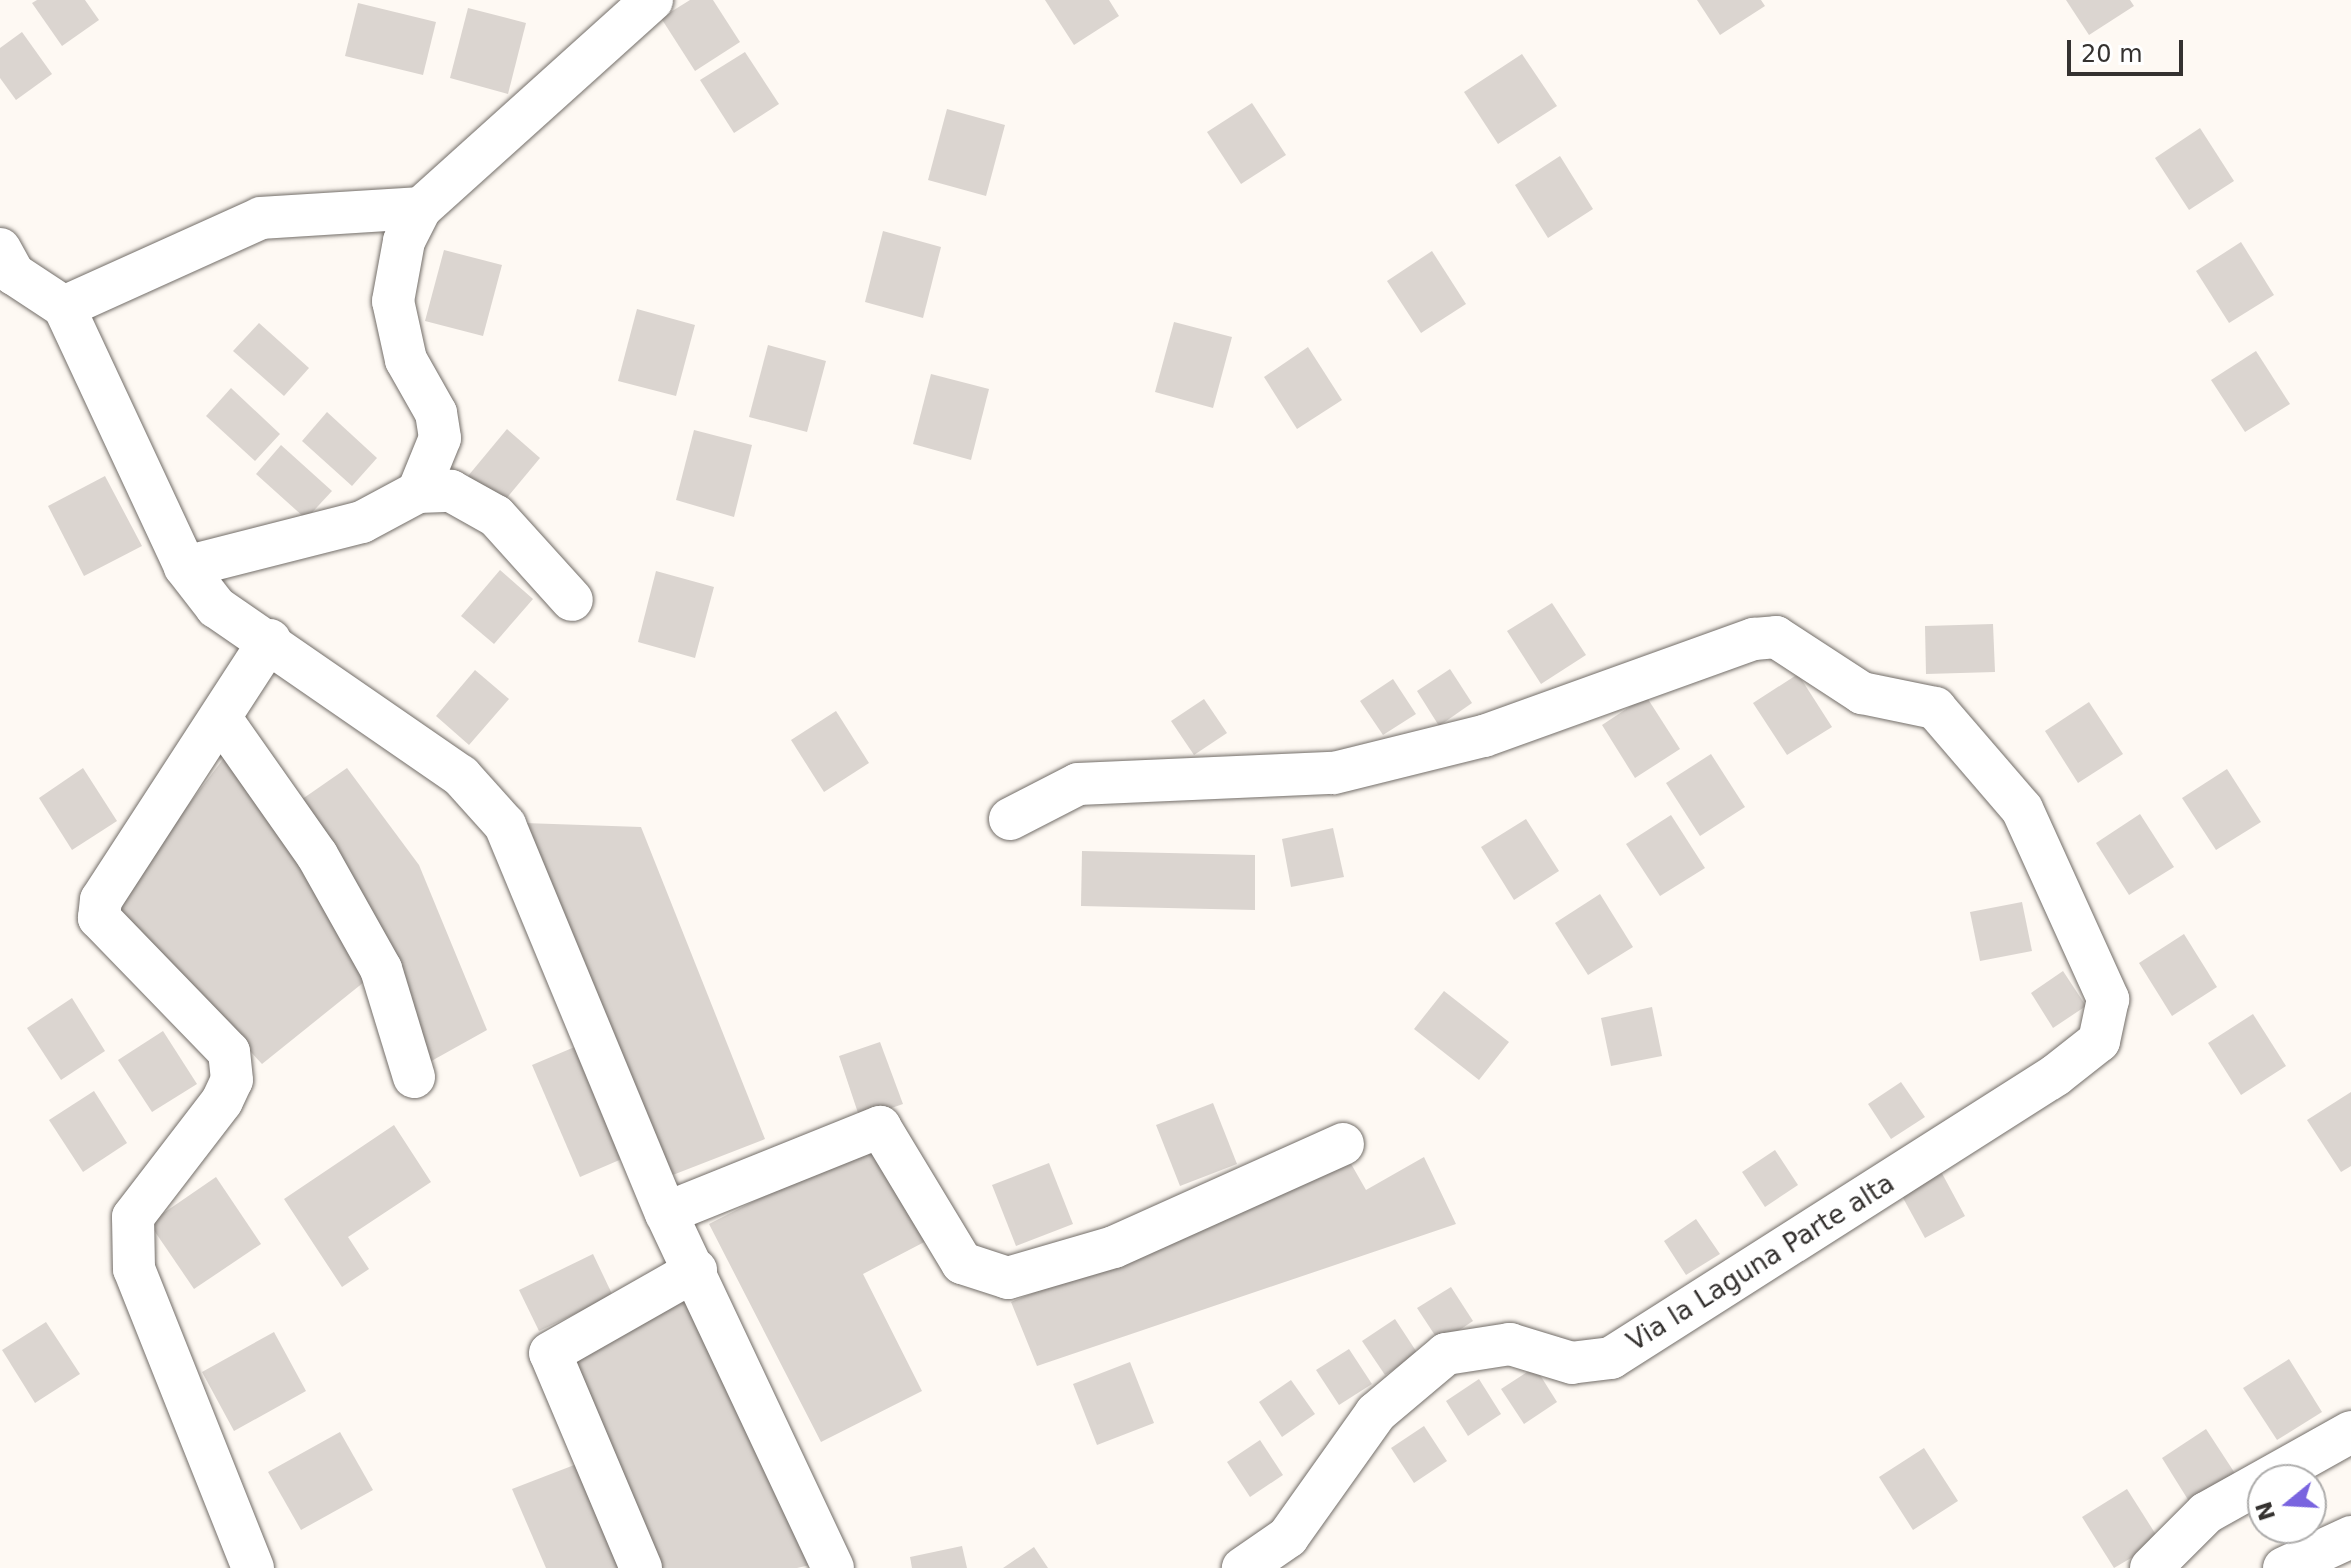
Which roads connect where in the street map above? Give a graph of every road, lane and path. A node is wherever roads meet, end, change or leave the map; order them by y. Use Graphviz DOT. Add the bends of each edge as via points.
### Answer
graph roads {
  1 [pos="652,0"];
  2 [pos="421,208"];
  3 [pos="0,249"];
  4 [pos="64,307"];
  5 [pos="418,492"];
  6 [pos="185,567"];
  7 [pos="572,600"];
  8 [pos="270,640"];
  9 [pos="222,720"];
  10 [pos="1010,819"];
  11 [pos="414,1077"];
  12 [pos="1343,1144"];
  13 [pos="666,1213"];
  14 [pos="696,1270"];
  15 [pos="2351,1432"];
  16 [pos="2351,1537"];
  17 [pos="253,1568"];
  18 [pos="641,1568"];
  19 [pos="833,1568"];
  20 [pos="1243,1568"];
  21 [pos="2151,1568"];
  22 [pos="2284,1568"];
  1 -- 2 [label="street"];
  2 -- 4 [label="street" via="261,218"];
  2 -- 5 [label="street" via="404,241 393,301 406,360 436,413 440,438"];
  3 -- 4 [label="street" via="14,274"];
  4 -- 6 [label="street"];
  5 -- 6 [label="street" via="362,522"];
  5 -- 7 [label="street" via="451,491 496,516"];
  6 -- 8 [label="street" via="216,607"];
  8 -- 9 [label="street"];
  8 -- 13 [label="street" via="461,776 505,825"];
  9 -- 11 [label="street" via="317,855 381,969"];
  9 -- 17 [label="street" via="101,900 99,918 112,938 229,1052 232,1080 222,1101 133,1217 134,1269"];
  10 -- 20 [label="street, Via la Laguna Parte alta" via="1078,784 1334,773 1484,736 1754,639 1776,637 1862,693 1935,708 2022,809 2108,999 2099,1041 2056,1075 1611,1358 1572,1363 1510,1344 1446,1354 1376,1413 1288,1537"];
  12 -- 13 [label="street" via="1114,1247 1008,1278 962,1263 880,1127"];
  13 -- 14 [label="street"];
  14 -- 18 [label="street" via="550,1353"];
  14 -- 19 [label="street"];
  15 -- 21 [label="street" via="2206,1513"];
  16 -- 22 [label="street"];
}
